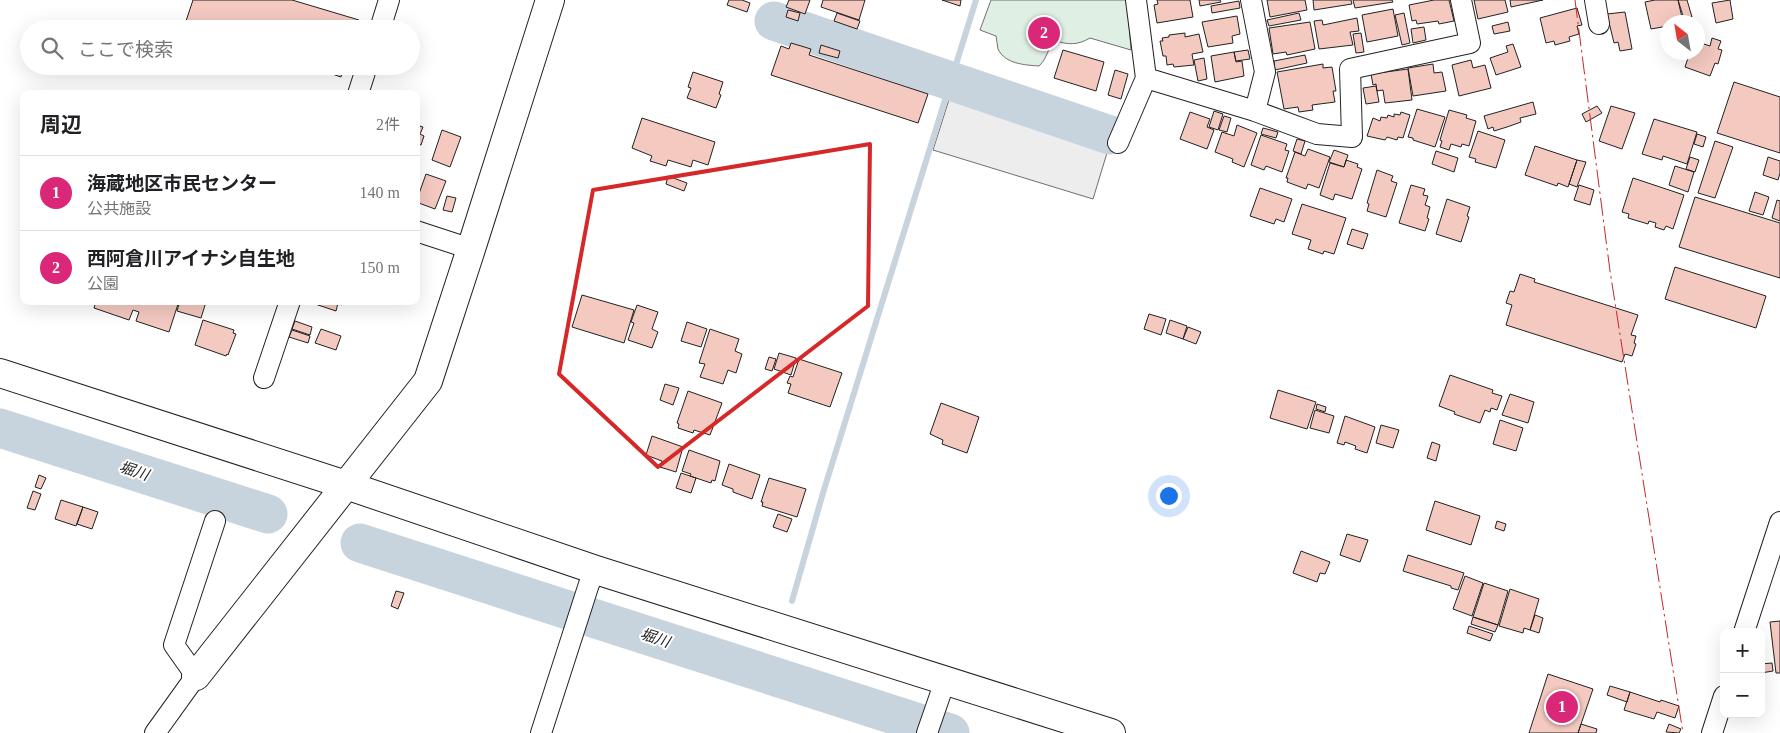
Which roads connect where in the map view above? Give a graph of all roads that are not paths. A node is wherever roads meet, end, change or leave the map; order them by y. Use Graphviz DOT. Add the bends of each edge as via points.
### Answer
graph roads {
  1 [pos="389,0"];
  2 [pos="550,0"];
  3 [pos="1136,0"];
  4 [pos="1251,0"];
  5 [pos="1461,0"];
  6 [pos="1595,0"];
  7 [pos="383,20"];
  8 [pos="1599,24"];
  9 [pos="365,75"];
  10 [pos="1146,78"];
  11 [pos="359,90"];
  12 [pos="1255,111"];
  13 [pos="1118,143"];
  14 [pos="420,232"];
  15 [pos="471,249"];
  16 [pos="289,305"];
  17 [pos="0,373"];
  18 [pos="264,378"];
  19 [pos="346,485"];
  20 [pos="215,521"];
  21 [pos="1780,522"];
  22 [pos="593,577"];
  23 [pos="1745,628"];
  24 [pos="196,676"];
  25 [pos="941,690"];
  26 [pos="1720,708"];
  27 [pos="155,733"];
  28 [pos="541,733"];
  29 [pos="927,733"];
  30 [pos="1111,733"];
  31 [pos="1712,733"];
  1 -- 7 [label="street"];
  2 -- 15 [label="street"];
  3 -- 10 [label="street"];
  4 -- 12 [label="street" via="1265,72"];
  5 -- 12 [label="street" via="1470,43 1350,69 1352,137 1317,134"];
  6 -- 8 [label="street"];
  9 -- 11 [label="street"];
  10 -- 12 [label="street"];
  10 -- 13 [label="street"];
  14 -- 15 [label="street"];
  15 -- 19 [label="street" via="428,381"];
  16 -- 18 [label="street"];
  17 -- 19 [label="street"];
  19 -- 22 [label="street"];
  19 -- 24 [label="street"];
  20 -- 24 [label="street" via="174,644"];
  21 -- 23 [label="street"];
  22 -- 25 [label="street"];
  22 -- 28 [label="street"];
  24 -- 27 [label="street"];
  25 -- 29 [label="street"];
  25 -- 30 [label="street"];
  26 -- 31 [label="street"];
}
